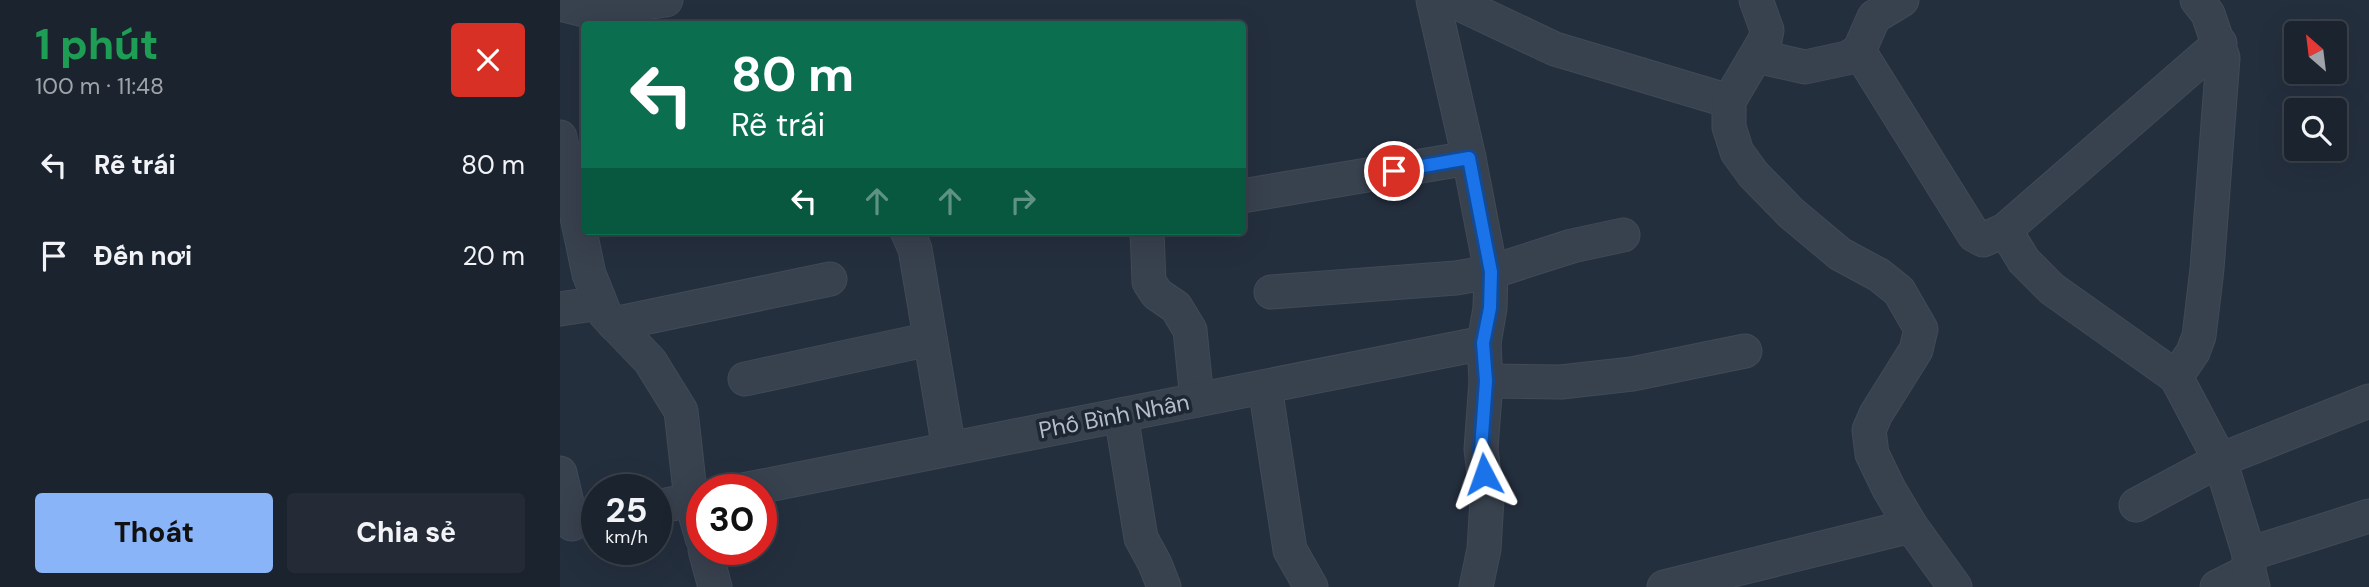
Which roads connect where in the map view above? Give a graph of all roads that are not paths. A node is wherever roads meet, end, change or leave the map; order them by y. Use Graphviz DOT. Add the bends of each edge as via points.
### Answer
graph roads {
  1 [pos="666,0"];
  2 [pos="1433,0"];
  3 [pos="1451,0"];
  4 [pos="1756,0"];
  5 [pos="1902,0"];
  6 [pos="2197,0"];
  7 [pos="560,4"];
  8 [pos="2220,43"];
  9 [pos="1859,51"];
  10 [pos="1756,56"];
  11 [pos="1729,101"];
  12 [pos="581,131"];
  13 [pos="560,136"];
  14 [pos="1469,158"];
  15 [pos="1246,195"];
  16 [pos="580,211"];
  17 [pos="2005,230"];
  18 [pos="583,235"];
  19 [pos="908,235"];
  20 [pos="1147,235"];
  21 [pos="1623,235"];
  22 [pos="1491,272"];
  23 [pos="830,279"];
  24 [pos="1271,292"];
  25 [pos="560,309"];
  26 [pos="607,313"];
  27 [pos="930,339"];
  28 [pos="1483,343"];
  29 [pos="1745,351"];
  30 [pos="2176,377"];
  31 [pos="745,379"];
  32 [pos="1486,381"];
  33 [pos="1265,387"];
  34 [pos="1197,400"];
  35 [pos="2369,401"];
  36 [pos="1121,415"];
  37 [pos="949,449"];
  38 [pos="2220,460"];
  39 [pos="560,473"];
  40 [pos="692,474"];
  41 [pos="777,483"];
  42 [pos="2136,505"];
  43 [pos="2369,516"];
  44 [pos="576,523"];
  45 [pos="1910,526"];
  46 [pos="709,565"];
  47 [pos="2250,571"];
  48 [pos="715,587"];
  49 [pos="1164,587"];
  50 [pos="1311,587"];
  51 [pos="1476,587"];
  52 [pos="1664,587"];
  53 [pos="1955,587"];
  54 [pos="2217,587"];
  1 -- 7 [label="street" via="588,10"];
  2 -- 14 [label="street"];
  3 -- 11 [label="street" via="1555,49"];
  4 -- 10 [label="street" via="1767,30"];
  5 -- 9 [label="street" via="1874,17"];
  6 -- 8 [label="street"];
  8 -- 17 [label="street"];
  8 -- 30 [label="street" via="2218,134 2199,336"];
  9 -- 10 [label="street" via="1805,67"];
  9 -- 17 [label="street" via="1974,235 1983,240"];
  10 -- 11 [label="street"];
  11 -- 45 [label="street" via="1729,127 1737,152 1753,174 1840,254 1899,291 1921,329 1916,350 1869,430 1872,454"];
  12 -- 13 [label="street"];
  13 -- 16 [label="street"];
  14 -- 15 [label="street"];
  14 -- 22 [label="street"];
  17 -- 30 [label="street" via="2024,261 2052,289"];
  18 -- 26 [label="street" via="589,274"];
  19 -- 27 [label="street" via="915,249"];
  20 -- 34 [label="street" via="1149,282 1157,295 1176,307 1190,330"];
  21 -- 22 [label="street"];
  22 -- 24 [label="street"];
  22 -- 28 [label="street"];
  23 -- 26 [label="street"];
  25 -- 26 [label="street"];
  26 -- 40 [label="street" via="650,361 681,411"];
  27 -- 31 [label="street"];
  27 -- 37 [label="street"];
  28 -- 32 [label="street"];
  28 -- 33 [label="street, Phố Bình Nhân"];
  29 -- 32 [label="street" via="1632,374 1561,382"];
  30 -- 38 [label="street"];
  32 -- 51 [label="street" via="1481,449 1487,499"];
  33 -- 34 [label="street, Phố Bình Nhân"];
  33 -- 50 [label="street" via="1290,550"];
  34 -- 36 [label="street, Phố Bình Nhân"];
  35 -- 38 [label="street"];
  36 -- 37 [label="street, Phố Bình Nhân"];
  36 -- 49 [label="street" via="1141,538"];
  37 -- 41 [label="street, Phố Bình Nhân"];
  38 -- 42 [label="street"];
  38 -- 47 [label="street"];
  39 -- 44 [label="street"];
  43 -- 47 [label="street"];
  45 -- 52 [label="street"];
  45 -- 53 [label="street"];
  46 -- 48 [label="street"];
  47 -- 54 [label="street"];
}
